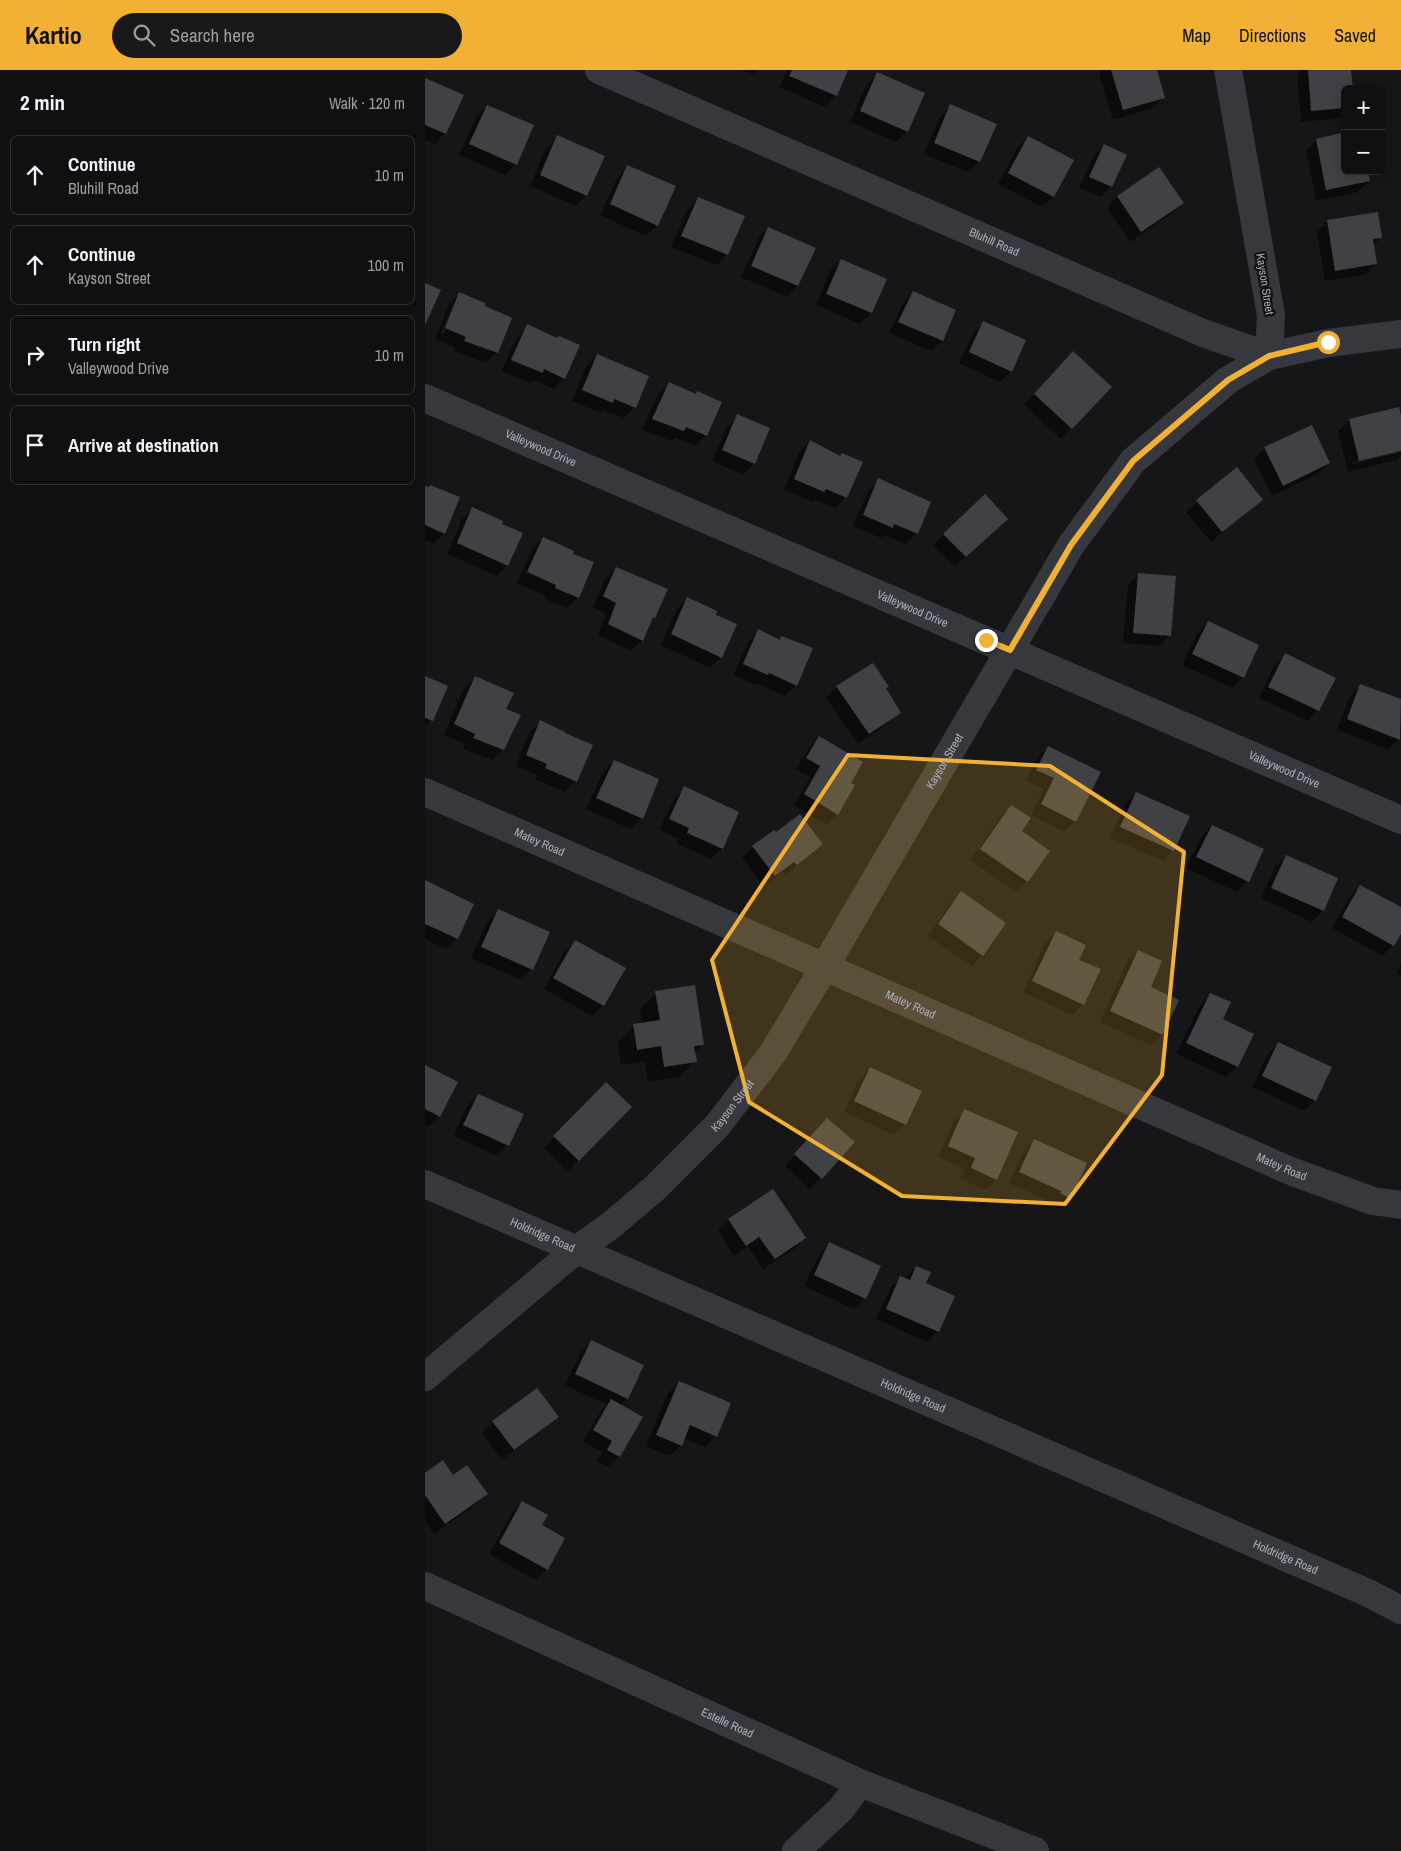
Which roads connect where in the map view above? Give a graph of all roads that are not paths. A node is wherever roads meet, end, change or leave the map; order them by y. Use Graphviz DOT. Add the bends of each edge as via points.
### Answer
graph roads {
  1 [pos="599,70"];
  2 [pos="1228,70"];
  3 [pos="1401,334"];
  4 [pos="1269,356"];
  5 [pos="425,398"];
  6 [pos="1010,650"];
  7 [pos="425,792"];
  8 [pos="1401,820"];
  9 [pos="825,966"];
  10 [pos="425,1184"];
  11 [pos="1401,1205"];
  12 [pos="576,1250"];
  13 [pos="425,1377"];
  14 [pos="425,1586"];
  15 [pos="1401,1610"];
  16 [pos="860,1783"];
  17 [pos="796,1851"];
  18 [pos="1035,1851"];
  1 -- 4 [label="street, Bluhill Road" via="1203,333"];
  2 -- 4 [label="street, Kayson Street" via="1271,315"];
  3 -- 4 [label="street" via="1328,342"];
  4 -- 6 [label="street, Kayson Street" via="1228,380 1133,461 1071,545"];
  5 -- 6 [label="street, Valleywood Drive"];
  6 -- 8 [label="street, Valleywood Drive"];
  6 -- 9 [label="street, Kayson Street"];
  7 -- 9 [label="street, Matey Road"];
  9 -- 11 [label="street, Matey Road" via="1293,1172 1373,1201"];
  9 -- 12 [label="street, Kayson Street" via="773,1053 717,1126 655,1188"];
  10 -- 12 [label="street, Holdridge Road"];
  12 -- 13 [label="street, Kayson Street"];
  12 -- 15 [label="street, Holdridge Road"];
  14 -- 16 [label="street, Estelle Road"];
  16 -- 17 [label="street" via="841,1809"];
  16 -- 18 [label="street, Estelle Road"];
}
